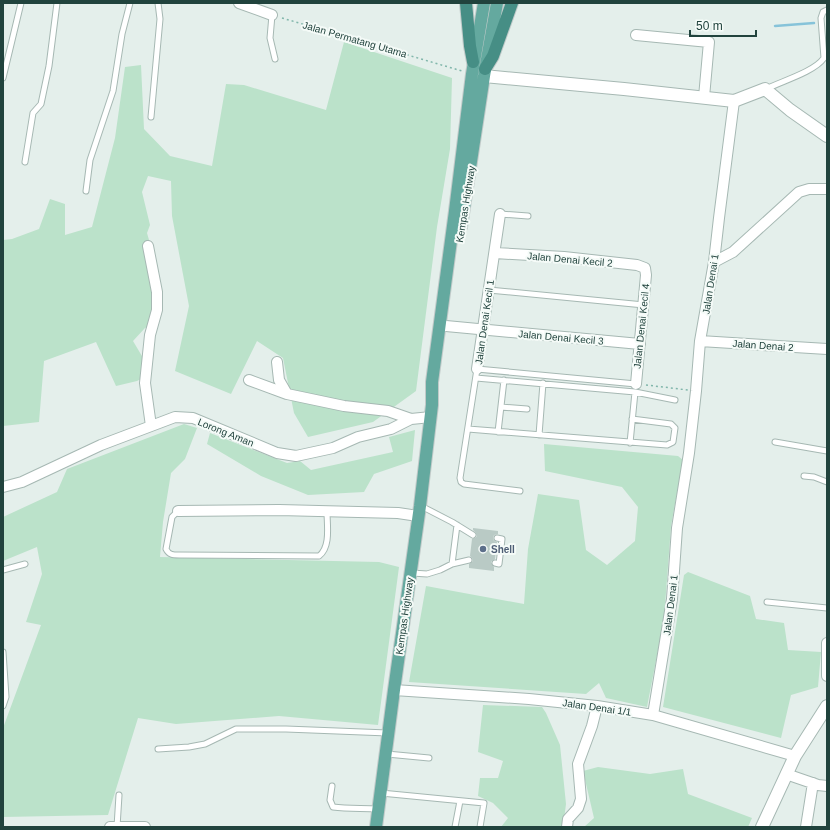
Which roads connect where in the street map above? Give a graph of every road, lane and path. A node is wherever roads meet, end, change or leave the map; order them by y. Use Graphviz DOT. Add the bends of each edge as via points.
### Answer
graph roads {
  1 [pos="22,3"];
  2 [pos="58,3"];
  3 [pos="130,3"];
  4 [pos="158,3"];
  5 [pos="239,3"];
  6 [pos="466,3"];
  7 [pos="484,3"];
  8 [pos="497,3"];
  9 [pos="512,3"];
  10 [pos="827,10"];
  11 [pos="272,15"];
  12 [pos="636,35"];
  13 [pos="825,58"];
  14 [pos="275,59"];
  15 [pos="474,62"];
  16 [pos="480,73"];
  17 [pos="3,78"];
  18 [pos="765,89"];
  19 [pos="704,97"];
  20 [pos="734,101"];
  21 [pos="151,117"];
  22 [pos="827,136"];
  23 [pos="24,162"];
  24 [pos="827,189"];
  25 [pos="86,191"];
  26 [pos="500,214"];
  27 [pos="528,216"];
  28 [pos="148,246"];
  29 [pos="494,253"];
  30 [pos="714,262"];
  31 [pos="645,268"];
  32 [pos="489,290"];
  33 [pos="644,305"];
  34 [pos="446,326"];
  35 [pos="483,330"];
  36 [pos="700,341"];
  37 [pos="640,344"];
  38 [pos="827,350"];
  39 [pos="277,362"];
  40 [pos="477,374"];
  41 [pos="249,380"];
  42 [pos="504,380"];
  43 [pos="543,384"];
  44 [pos="635,388"];
  45 [pos="696,391"];
  46 [pos="287,394"];
  47 [pos="674,400"];
  48 [pos="432,405"];
  49 [pos="501,407"];
  50 [pos="528,409"];
  51 [pos="431,417"];
  52 [pos="411,419"];
  53 [pos="632,419"];
  54 [pos="150,426"];
  55 [pos="468,429"];
  56 [pos="498,432"];
  57 [pos="539,435"];
  58 [pos="775,442"];
  59 [pos="630,443"];
  60 [pos="827,451"];
  61 [pos="804,476"];
  62 [pos="827,482"];
  63 [pos="3,487"];
  64 [pos="520,491"];
  65 [pos="178,511"];
  66 [pos="419,511"];
  67 [pos="327,512"];
  68 [pos="456,525"];
  69 [pos="472,535"];
  70 [pos="498,538"];
  71 [pos="470,560"];
  72 [pos="494,563"];
  73 [pos="25,564"];
  74 [pos="452,564"];
  75 [pos="3,570"];
  76 [pos="411,573"];
  77 [pos="767,602"];
  78 [pos="827,608"];
  79 [pos="827,645"];
  80 [pos="3,652"];
  81 [pos="827,676"];
  82 [pos="394,690"];
  83 [pos="3,706"];
  84 [pos="597,706"];
  85 [pos="827,706"];
  86 [pos="653,716"];
  87 [pos="388,733"];
  88 [pos="158,749"];
  89 [pos="386,754"];
  90 [pos="795,756"];
  91 [pos="428,758"];
  92 [pos="786,774"];
  93 [pos="813,783"];
  94 [pos="332,786"];
  95 [pos="827,786"];
  96 [pos="380,793"];
  97 [pos="120,795"];
  98 [pos="460,800"];
  99 [pos="379,809"];
  100 [pos="110,827"];
  101 [pos="117,827"];
  102 [pos="145,827"];
  103 [pos="376,827"];
  104 [pos="455,827"];
  105 [pos="480,827"];
  106 [pos="567,827"];
  107 [pos="762,827"];
  108 [pos="806,827"];
  1 -- 17 [label="lane"];
  2 -- 23 [label="lane" via="41,104 33,113"];
  3 -- 25 [label="lane" via="113,91 90,160"];
  4 -- 21 [label="lane" via="160,19"];
  5 -- 11 [label="street"];
  6 -- 15 [label="highway"];
  7 -- 15 [label="main road, Kempas Highway"];
  8 -- 16 [label="main road, Kempas Highway"];
  9 -- 16 [label="highway" via="493,56"];
  10 -- 13 [label="lane" via="821,18"];
  11 -- 14 [label="lane" via="270,38"];
  11 -- 16 [label="path, Jalan Permatang Utama"];
  12 -- 19 [label="street" via="708,42"];
  13 -- 18 [label="lane" via="811,69"];
  15 -- 16 [label="main road, Kempas Highway"];
  16 -- 19 [label="street"];
  16 -- 34 [label="main road, Kempas Highway"];
  16 -- 48 [label="main road, Kempas Highway" via="454,217 432,382"];
  18 -- 20 [label="street"];
  18 -- 22 [label="street"];
  19 -- 20 [label="street"];
  20 -- 30 [label="street, Jalan Denai 1"];
  24 -- 30 [label="street" via="799,192 733,252"];
  26 -- 27 [label="lane"];
  26 -- 29 [label="street, Jalan Denai Kecil 1"];
  28 -- 54 [label="street" via="157,292 157,310 150,335 145,384"];
  29 -- 31 [label="street, Jalan Denai Kecil 2" via="564,257"];
  29 -- 32 [label="street, Jalan Denai Kecil 1"];
  30 -- 36 [label="street, Jalan Denai 1"];
  31 -- 33 [label="street, Jalan Denai Kecil 4"];
  32 -- 33 [label="lane"];
  32 -- 35 [label="street, Jalan Denai Kecil 1"];
  33 -- 37 [label="street, Jalan Denai Kecil 4"];
  34 -- 35 [label="street, Jalan Denai Kecil 3"];
  34 -- 48 [label="main road, Kempas Highway" via="439,383"];
  35 -- 37 [label="street, Jalan Denai Kecil 3"];
  35 -- 40 [label="street, Jalan Denai Kecil 1"];
  36 -- 38 [label="street, Jalan Denai 2"];
  36 -- 45 [label="street, Jalan Denai 1"];
  37 -- 44 [label="street, Jalan Denai Kecil 4"];
  39 -- 46 [label="street" via="279,380"];
  40 -- 42 [label="lane"];
  40 -- 44 [label="lane"];
  40 -- 55 [label="lane, Jalan Denai Kecil 1"];
  41 -- 46 [label="street"];
  42 -- 43 [label="lane"];
  42 -- 49 [label="lane"];
  43 -- 44 [label="lane"];
  43 -- 57 [label="lane"];
  44 -- 45 [label="path"];
  44 -- 47 [label="lane"];
  44 -- 53 [label="lane"];
  45 -- 86 [label="street, Jalan Denai 1" via="677,528 672,599"];
  46 -- 52 [label="street" via="388,412"];
  48 -- 51 [label="main road, Kempas Highway"];
  49 -- 50 [label="lane"];
  49 -- 56 [label="lane"];
  51 -- 52 [label="street, Lorong Aman"];
  51 -- 66 [label="main road, Kempas Highway"];
  52 -- 54 [label="street, Lorong Aman" via="391,429 333,448 296,456 277,453 190,417 172,418"];
  53 -- 59 [label="lane"];
  53 -- 59 [label="lane" via="671,424 674,435 673,442 669,445"];
  54 -- 63 [label="street, Lorong Aman" via="101,445 22,482"];
  55 -- 56 [label="lane"];
  55 -- 64 [label="lane, Jalan Denai Kecil 1" via="461,482"];
  56 -- 57 [label="lane"];
  57 -- 59 [label="lane"];
  58 -- 60 [label="lane"];
  61 -- 62 [label="lane"];
  65 -- 67 [label="street"];
  65 -- 67 [label="lane" via="172,516 166,549 172,555 187,556 320,556 326,544"];
  66 -- 67 [label="street"];
  66 -- 68 [label="lane"];
  66 -- 76 [label="main road, Kempas Highway"];
  68 -- 69 [label="lane"];
  68 -- 74 [label="lane"];
  70 -- 72 [label="lane" via="502,539 499,564"];
  71 -- 74 [label="lane"];
  73 -- 75 [label="lane"];
  74 -- 76 [label="lane" via="427,574"];
  76 -- 82 [label="main road, Kempas Highway"];
  77 -- 78 [label="lane"];
  79 -- 81 [label="street"];
  80 -- 83 [label="lane" via="6,697"];
  82 -- 84 [label="street, Jalan Denai 1/1"];
  82 -- 87 [label="main road, Kempas Highway"];
  84 -- 86 [label="street, Jalan Denai 1/1"];
  84 -- 106 [label="street" via="578,764 581,799 578,808 568,819"];
  85 -- 90 [label="street"];
  86 -- 90 [label="street, Jalan Denai 1/1"];
  87 -- 88 [label="lane" via="236,729 205,744 189,748"];
  87 -- 89 [label="main road, Kempas Highway"];
  89 -- 91 [label="lane"];
  89 -- 96 [label="main road, Kempas Highway"];
  90 -- 92 [label="street"];
  92 -- 93 [label="street"];
  92 -- 107 [label="street"];
  93 -- 95 [label="street"];
  93 -- 108 [label="street"];
  94 -- 99 [label="lane" via="330,800 333,807"];
  96 -- 98 [label="lane"];
  96 -- 99 [label="main road, Kempas Highway"];
  97 -- 101 [label="lane"];
  98 -- 104 [label="lane"];
  98 -- 105 [label="lane" via="484,803"];
  99 -- 103 [label="main road, Kempas Highway"];
  100 -- 101 [label="street"];
  101 -- 102 [label="street"];
}
